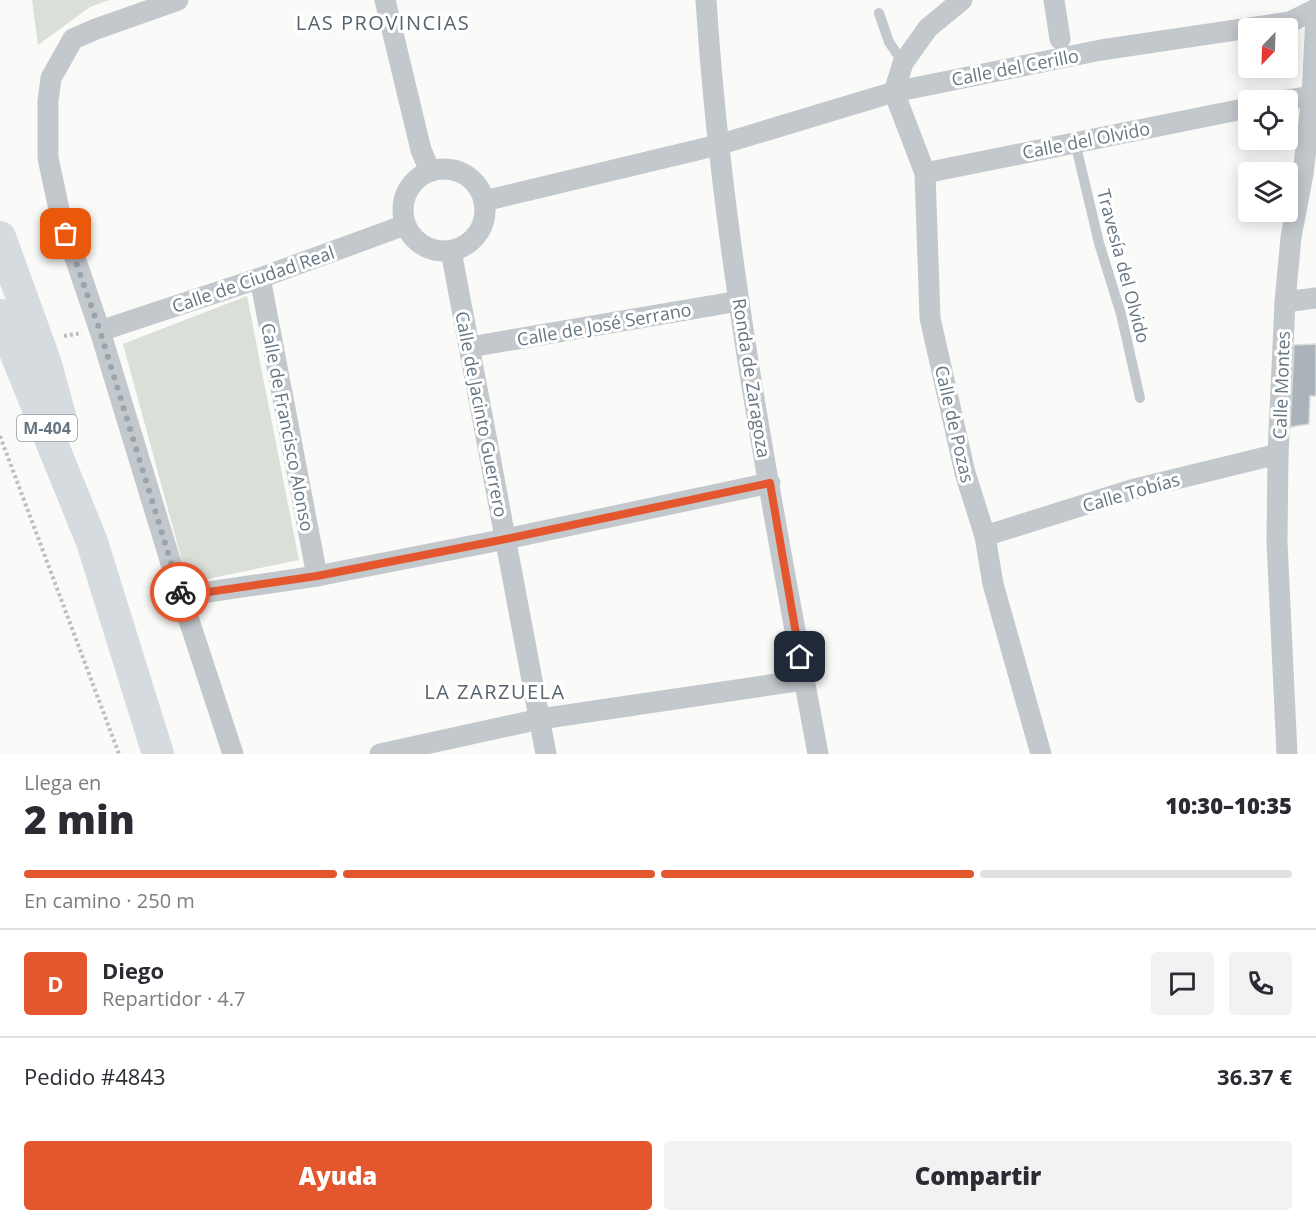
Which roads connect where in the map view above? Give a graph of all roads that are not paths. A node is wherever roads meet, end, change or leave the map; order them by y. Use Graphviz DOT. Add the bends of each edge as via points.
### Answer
graph roads {
  1 [pos="178,0"];
  2 [pos="385,0"];
  3 [pos="706,0"];
  4 [pos="962,0"];
  5 [pos="1054,0"];
  6 [pos="1314,0"];
  7 [pos="1316,8"];
  8 [pos="879,13"];
  9 [pos="1316,17"];
  10 [pos="1060,39"];
  11 [pos="903,63"];
  12 [pos="894,92"];
  13 [pos="1312,96"];
  14 [pos="1298,98"];
  15 [pos="1238,110"];
  16 [pos="1075,142"];
  17 [pos="718,145"];
  18 [pos="430,171"];
  19 [pos="925,173"];
  20 [pos="484,201"];
  21 [pos="405,225"];
  22 [pos="0,237"];
  23 [pos="451,251"];
  24 [pos="260,278"];
  25 [pos="0,283"];
  26 [pos="1316,298"];
  27 [pos="739,301"];
  28 [pos="1285,302"];
  29 [pos="0,315"];
  30 [pos="100,331"];
  31 [pos="470,347"];
  32 [pos="1140,398"];
  33 [pos="70,448"];
  34 [pos="1278,454"];
  35 [pos="770,483"];
  36 [pos="985,536"];
  37 [pos="506,539"];
  38 [pos="92,542"];
  39 [pos="317,576"];
  40 [pos="181,596"];
  41 [pos="804,680"];
  42 [pos="540,719"];
  43 [pos="158,754"];
  44 [pos="233,754"];
  45 [pos="380,754"];
  46 [pos="546,754"];
  47 [pos="818,754"];
  48 [pos="1041,754"];
  49 [pos="1287,754"];
  1 -- 30 [label="street" via="73,39 51,78 48,159 60,214"];
  2 -- 18 [label="street" via="421,150"];
  3 -- 17 [label="street, Ronda de Zaragoza"];
  4 -- 11 [label="street" via="928,28"];
  5 -- 10 [label="street"];
  6 -- 7 [label="street"];
  7 -- 12 [label="street, Calle del Cerillo" via="1290,22 1101,50"];
  8 -- 11 [label="lane" via="889,42"];
  9 -- 13 [label="street, Calle Montes"];
  11 -- 12 [label="street"];
  12 -- 17 [label="street, Calle del Cerillo"];
  12 -- 19 [label="street, Calle de Pozas"];
  13 -- 14 [label="street"];
  13 -- 28 [label="street, Calle Montes"];
  15 -- 16 [label="street, Calle del Olvido"];
  16 -- 19 [label="street, Calle del Olvido"];
  16 -- 32 [label="lane, Travesía del Olvido"];
  17 -- 20 [label="street"];
  17 -- 27 [label="street, Ronda de Zaragoza"];
  18 -- 20 [label="street" via="457,171 478,188"];
  18 -- 21 [label="street" via="406,193 402,212"];
  19 -- 36 [label="street, Calle de Pozas" via="930,318 965,473"];
  20 -- 23 [label="street" via="485,214 478,232 464,246"];
  21 -- 23 [label="street" via="412,238 424,246"];
  21 -- 24 [label="street, Calle de Ciudad Real"];
  22 -- 33 [label="main road" via="45,361"];
  23 -- 31 [label="street, Calle de Jacinto Guerrero"];
  24 -- 30 [label="street, Calle de Ciudad Real"];
  24 -- 39 [label="street, Calle de Francisco Alonso"];
  25 -- 33 [label="main road, M-404"];
  26 -- 28 [label="street"];
  27 -- 31 [label="street, Calle de José Serrano"];
  27 -- 35 [label="street, Ronda de Zaragoza"];
  28 -- 34 [label="street, Calle Montes"];
  29 -- 38 [label="main road, M-404"];
  30 -- 40 [label="street"];
  31 -- 37 [label="street, Calle de Jacinto Guerrero"];
  33 -- 38 [label="main road, M-404"];
  34 -- 36 [label="street, Calle Tobías" via="1131,490"];
  34 -- 49 [label="street, Calle Montes" via="1277,542"];
  35 -- 37 [label="street"];
  35 -- 41 [label="street, Ronda de Zaragoza"];
  36 -- 48 [label="street, Calle de Pozas" via="993,585"];
  37 -- 39 [label="street"];
  37 -- 42 [label="street, Calle de Jacinto Guerrero"];
  38 -- 43 [label="main road, M-404"];
  39 -- 40 [label="street"];
  40 -- 44 [label="street"];
  41 -- 42 [label="street"];
  41 -- 47 [label="street, Ronda de Zaragoza"];
  42 -- 45 [label="street"];
  42 -- 46 [label="street, Calle de Jacinto Guerrero"];
}
